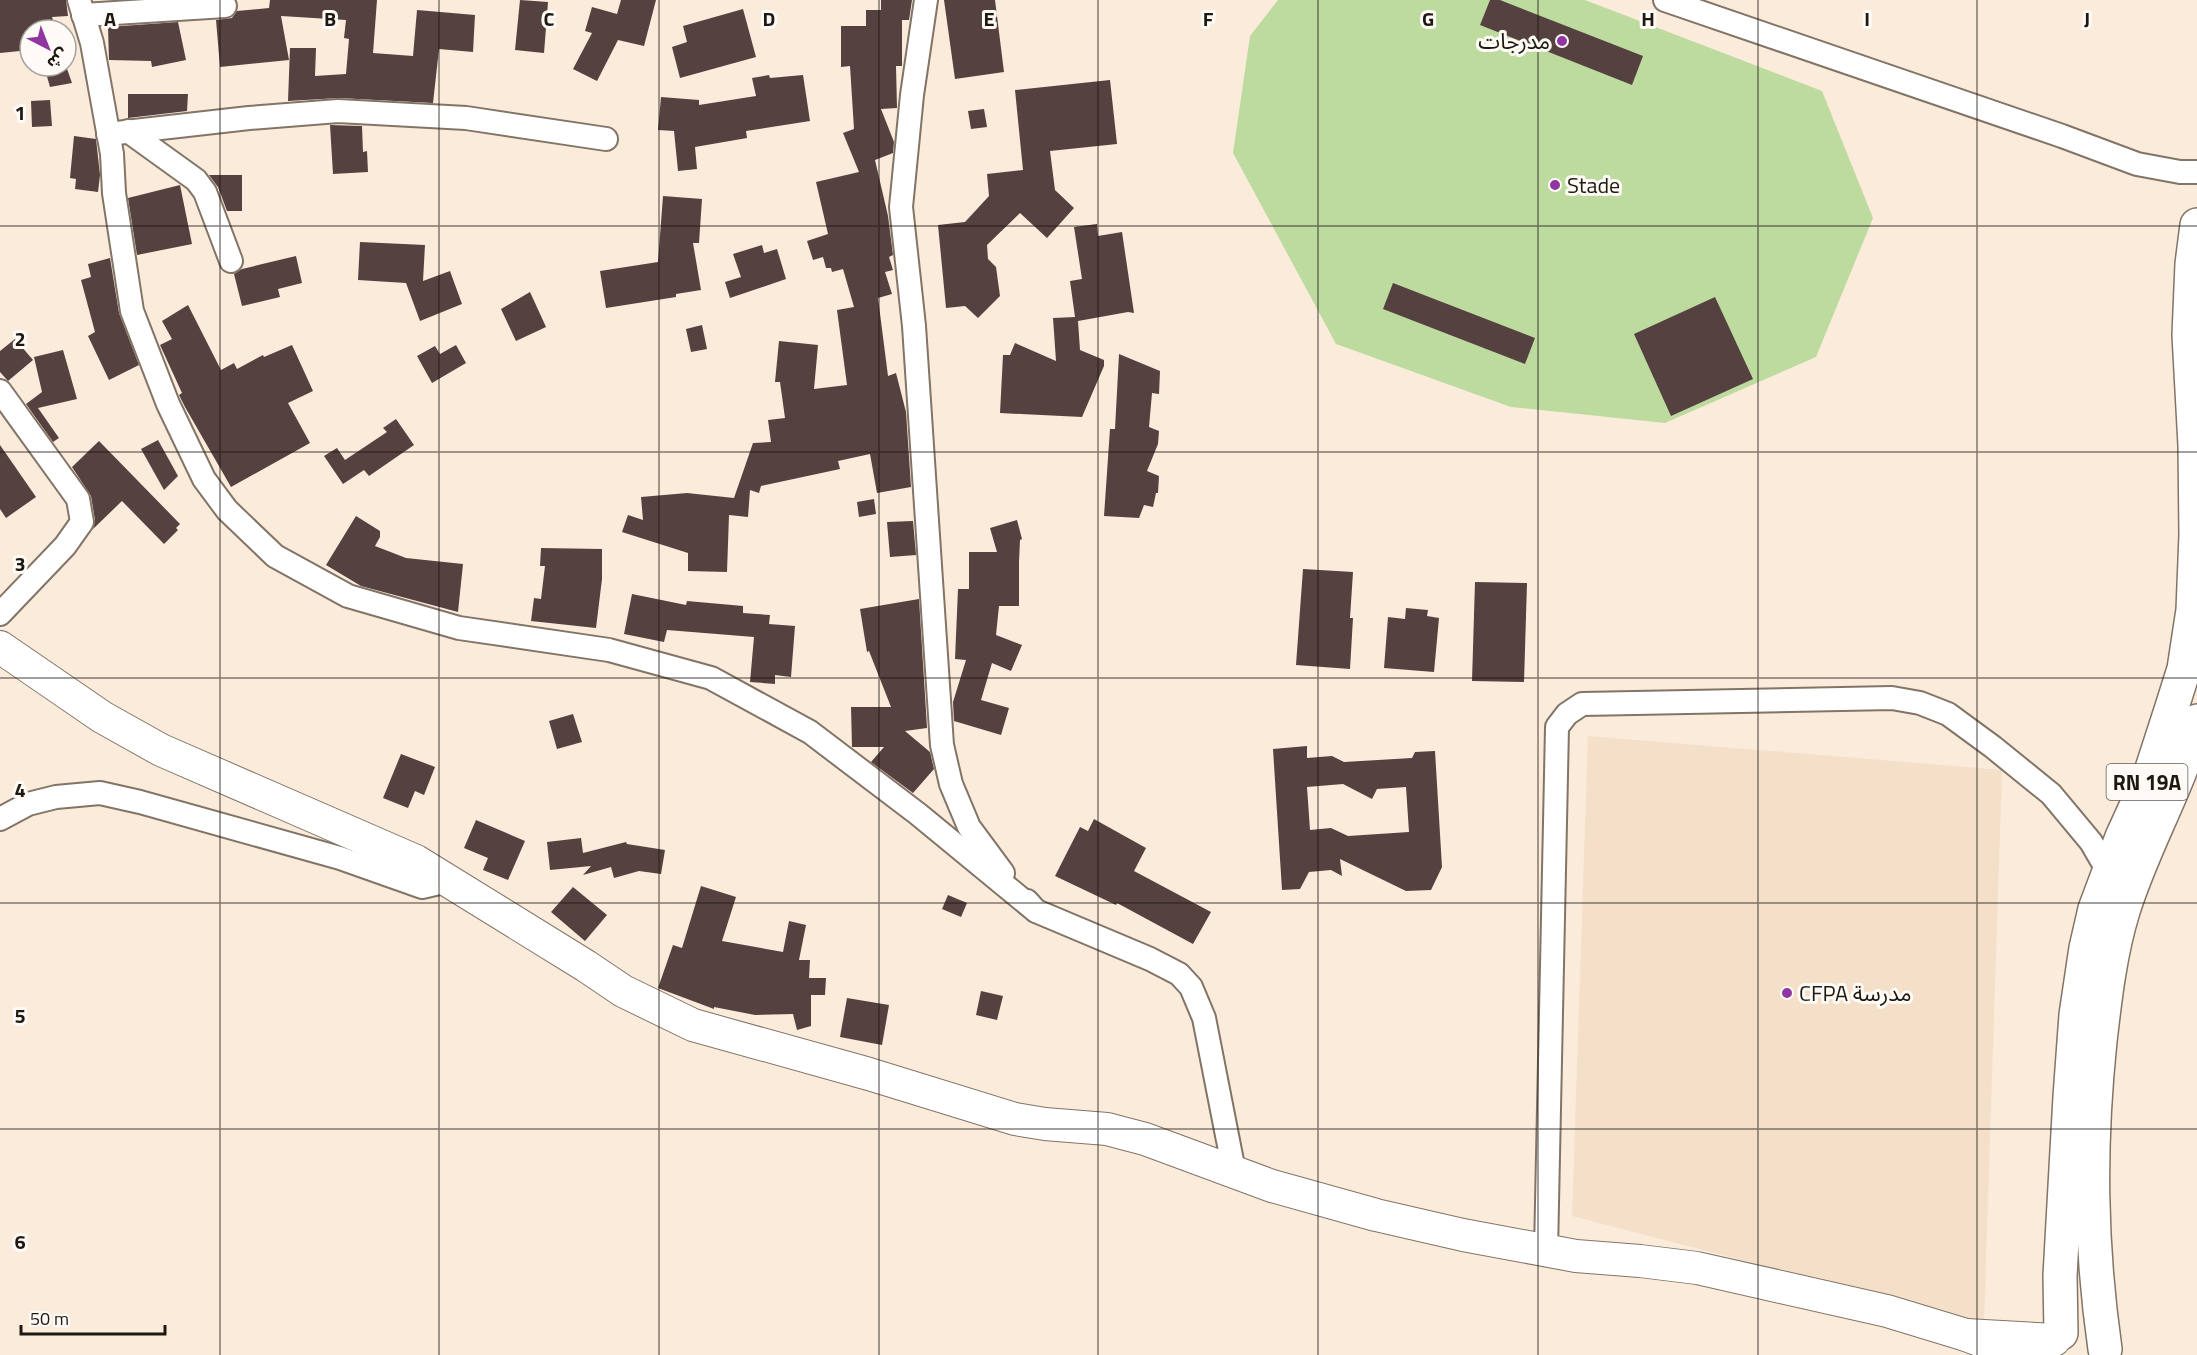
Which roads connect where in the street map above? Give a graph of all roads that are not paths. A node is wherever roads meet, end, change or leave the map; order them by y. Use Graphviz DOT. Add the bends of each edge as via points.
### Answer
graph roads {
  1 [pos="926,0"];
  2 [pos="1665,0"];
  3 [pos="225,6"];
  4 [pos="81,7"];
  5 [pos="118,133"];
  6 [pos="606,139"];
  7 [pos="2197,172"];
  8 [pos="2197,225"];
  9 [pos="231,261"];
  10 [pos="0,391"];
  11 [pos="0,614"];
  12 [pos="0,647"];
  13 [pos="2197,721"];
  14 [pos="0,819"];
  15 [pos="2109,873"];
  16 [pos="448,880"];
  17 [pos="1035,911"];
  18 [pos="1234,1171"];
  19 [pos="1546,1251"];
  20 [pos="1966,1335"];
  21 [pos="2055,1343"];
  22 [pos="2105,1352"];
  23 [pos="2018,1355"];
  1 -- 17 [label="street" via="901,207 915,337 942,745 951,784 969,827"];
  2 -- 7 [label="street" via="2137,165"];
  3 -- 4 [label="street"];
  4 -- 5 [label="street"];
  5 -- 6 [label="street" via="338,111 466,118"];
  5 -- 9 [label="street" via="196,180 205,192"];
  5 -- 17 [label="street" via="132,311 164,394 204,478 227,510 275,556 348,597 459,628 609,650 711,678 810,732 918,814"];
  8 -- 15 [label="main road, RN 19A" via="2189,335 2195,445 2193,610 2184,669 2172,707"];
  10 -- 11 [label="street" via="78,499 82,522 65,546"];
  12 -- 16 [label="street" via="102,717 161,750 370,840"];
  13 -- 22 [label="main road, RN 19A" via="2122,913 2109,972 2093,1108 2092,1182 2093,1246"];
  14 -- 16 [label="street" via="28,804 100,793 340,858 422,887"];
  15 -- 19 [label="street" via="2091,842 2051,794 1948,714 1920,703 1892,698 1582,704 1567,714 1557,728"];
  15 -- 21 [label="main road, RN 19A" via="2095,909 2076,1015"];
  16 -- 18 [label="street" via="623,991 693,1025 1015,1119 1107,1129"];
  17 -- 18 [label="street" via="1150,959 1179,974 1191,987 1204,1018"];
  18 -- 19 [label="street" via="1272,1186 1376,1215"];
  19 -- 20 [label="street" via="1708,1271 1887,1311"];
  20 -- 21 [label="street"];
  20 -- 23 [label="street"];
  21 -- 22 [label="main road" via="2070,1329 2088,1330 2096,1334"];
}
